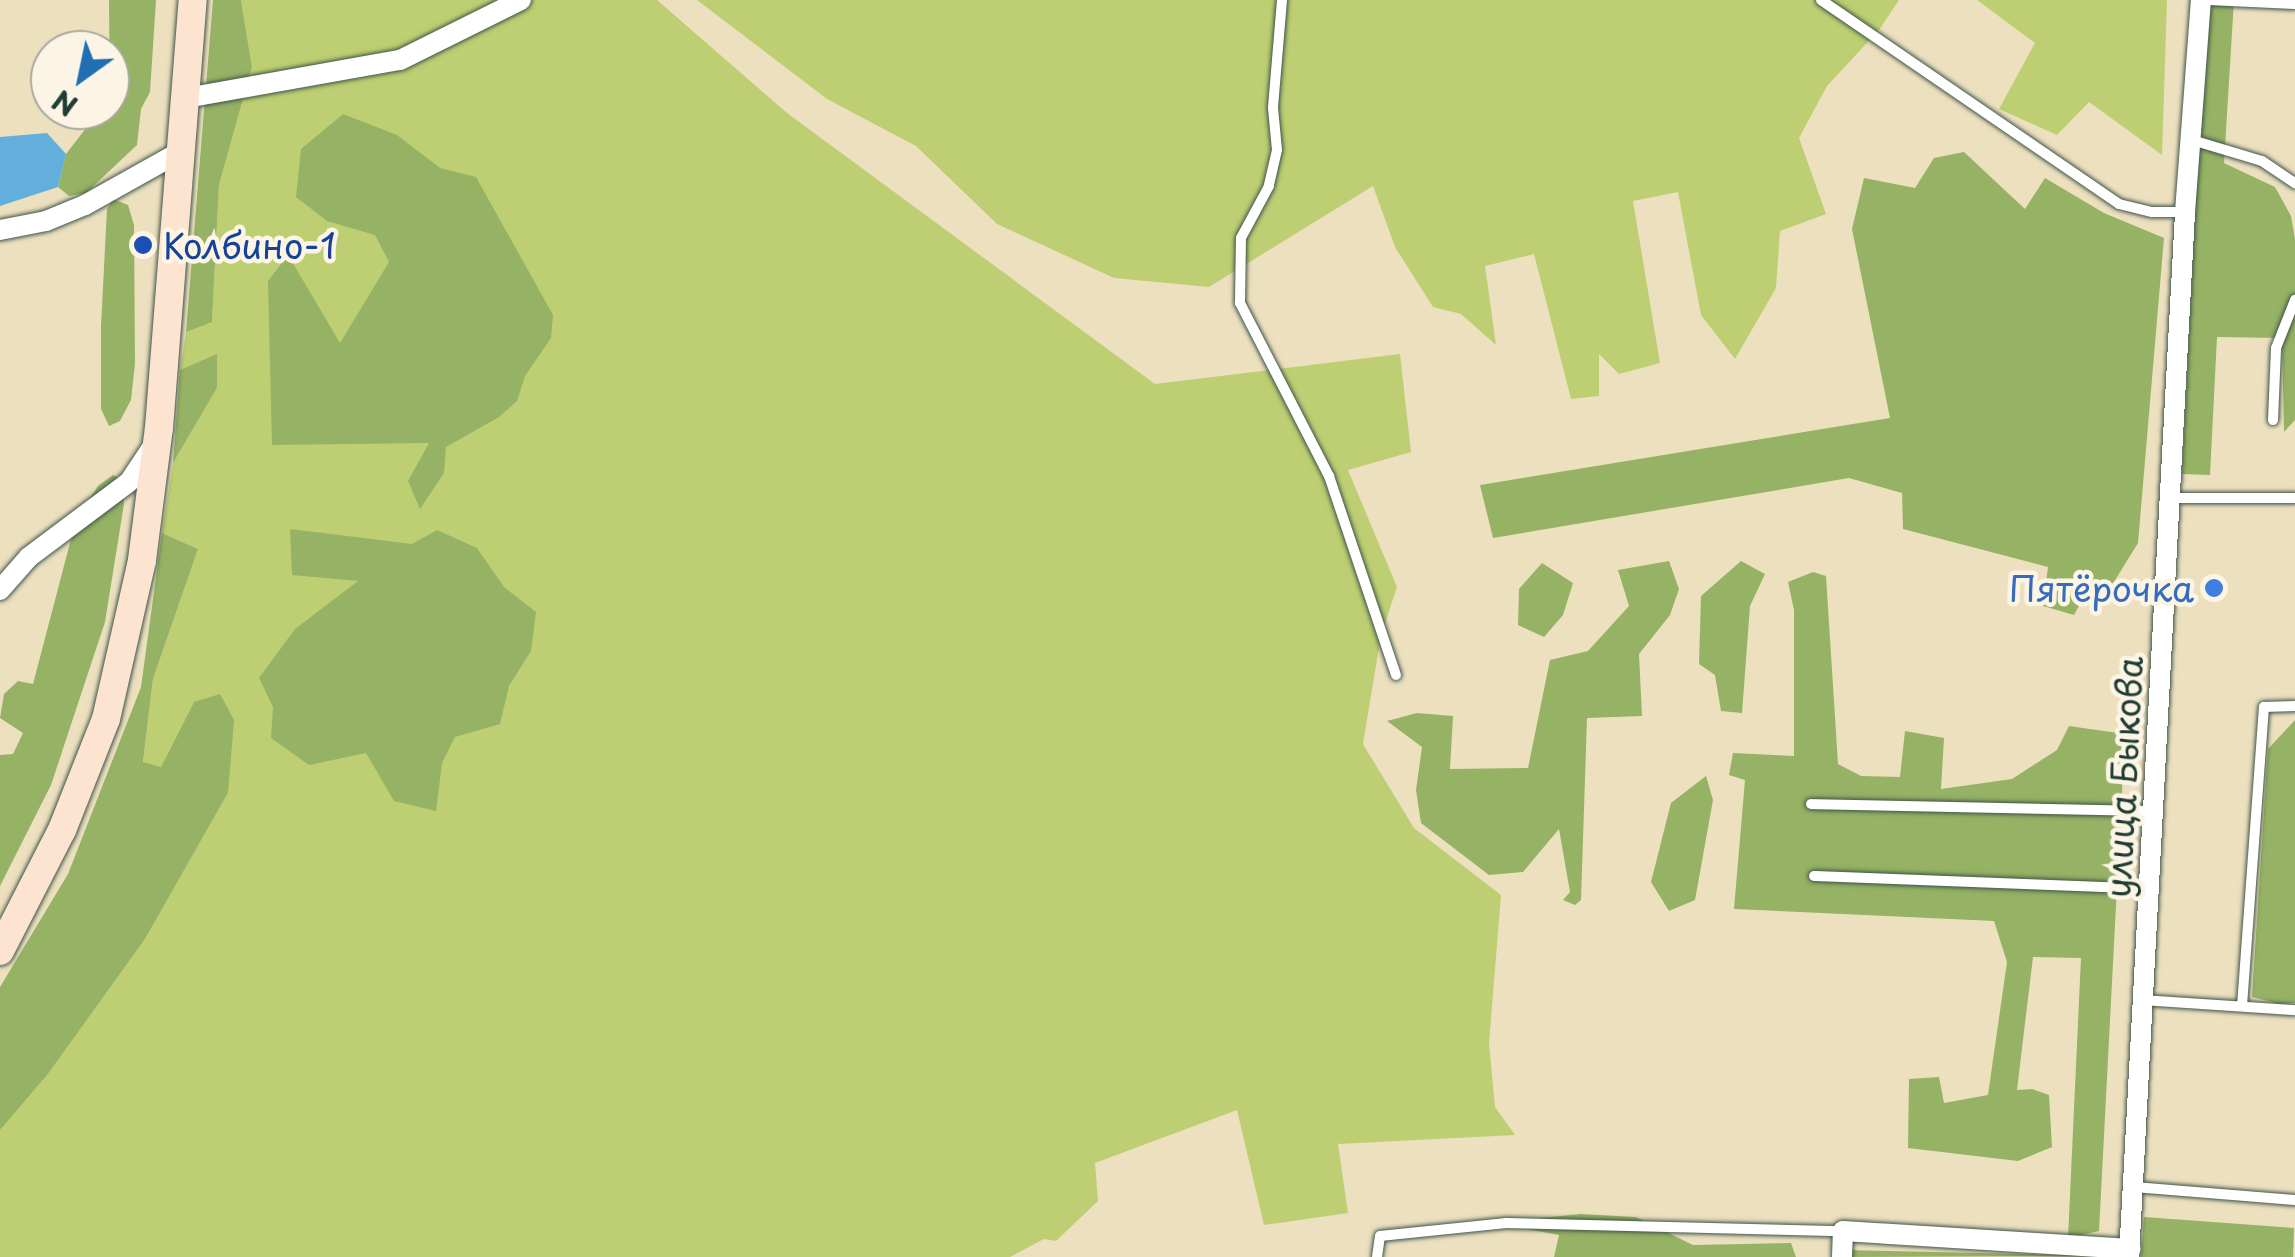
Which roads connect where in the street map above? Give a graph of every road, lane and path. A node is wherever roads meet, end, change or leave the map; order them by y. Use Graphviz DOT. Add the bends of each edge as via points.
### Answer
graph roads {
  1 [pos="193,0"];
  2 [pos="520,0"];
  3 [pos="1282,0"];
  4 [pos="1821,0"];
  5 [pos="2204,0"];
  6 [pos="2295,4"];
  7 [pos="186,98"];
  8 [pos="2192,140"];
  9 [pos="180,152"];
  10 [pos="2295,183"];
  11 [pos="2185,212"];
  12 [pos="0,230"];
  13 [pos="2295,300"];
  14 [pos="2274,420"];
  15 [pos="159,428"];
  16 [pos="2169,498"];
  17 [pos="2295,498"];
  18 [pos="0,590"];
  19 [pos="1396,675"];
  20 [pos="2295,706"];
  21 [pos="1811,804"];
  22 [pos="2154,810"];
  23 [pos="1814,876"];
  24 [pos="2150,889"];
  25 [pos="0,951"];
  26 [pos="2142,1000"];
  27 [pos="2242,1006"];
  28 [pos="2295,1010"];
  29 [pos="2132,1188"];
  30 [pos="2295,1200"];
  31 [pos="1842,1231"];
  32 [pos="2130,1253"];
  33 [pos="1377,1257"];
  34 [pos="1842,1257"];
  1 -- 7 [label="main road"];
  2 -- 7 [label="street" via="400,60"];
  3 -- 19 [label="lane" via="1274,108 1278,150 1270,186 1241,238 1240,302 1329,476"];
  4 -- 11 [label="lane" via="2119,204"];
  5 -- 6 [label="lane"];
  5 -- 8 [label="street, улица Быкова"];
  7 -- 9 [label="main road"];
  8 -- 10 [label="lane" via="2262,160"];
  8 -- 11 [label="street, улица Быкова"];
  9 -- 12 [label="street" via="85,205"];
  9 -- 15 [label="main road"];
  11 -- 16 [label="street, улица Быкова"];
  13 -- 14 [label="lane" via="2276,348"];
  15 -- 18 [label="street" via="129,482 29,557"];
  15 -- 25 [label="main road" via="142,560 106,718 62,830"];
  16 -- 17 [label="lane"];
  16 -- 22 [label="street, улица Быкова"];
  20 -- 27 [label="lane" via="2264,706"];
  21 -- 22 [label="lane"];
  22 -- 24 [label="street, улица Быкова"];
  23 -- 24 [label="lane"];
  24 -- 26 [label="street, улица Быкова"];
  26 -- 27 [label="lane"];
  26 -- 29 [label="street, улица Быкова"];
  27 -- 28 [label="lane"];
  29 -- 30 [label="lane"];
  29 -- 32 [label="street, улица Быкова"];
  31 -- 32 [label="street"];
  31 -- 33 [label="lane" via="1506,1223 1380,1236"];
  31 -- 34 [label="street"];
}
